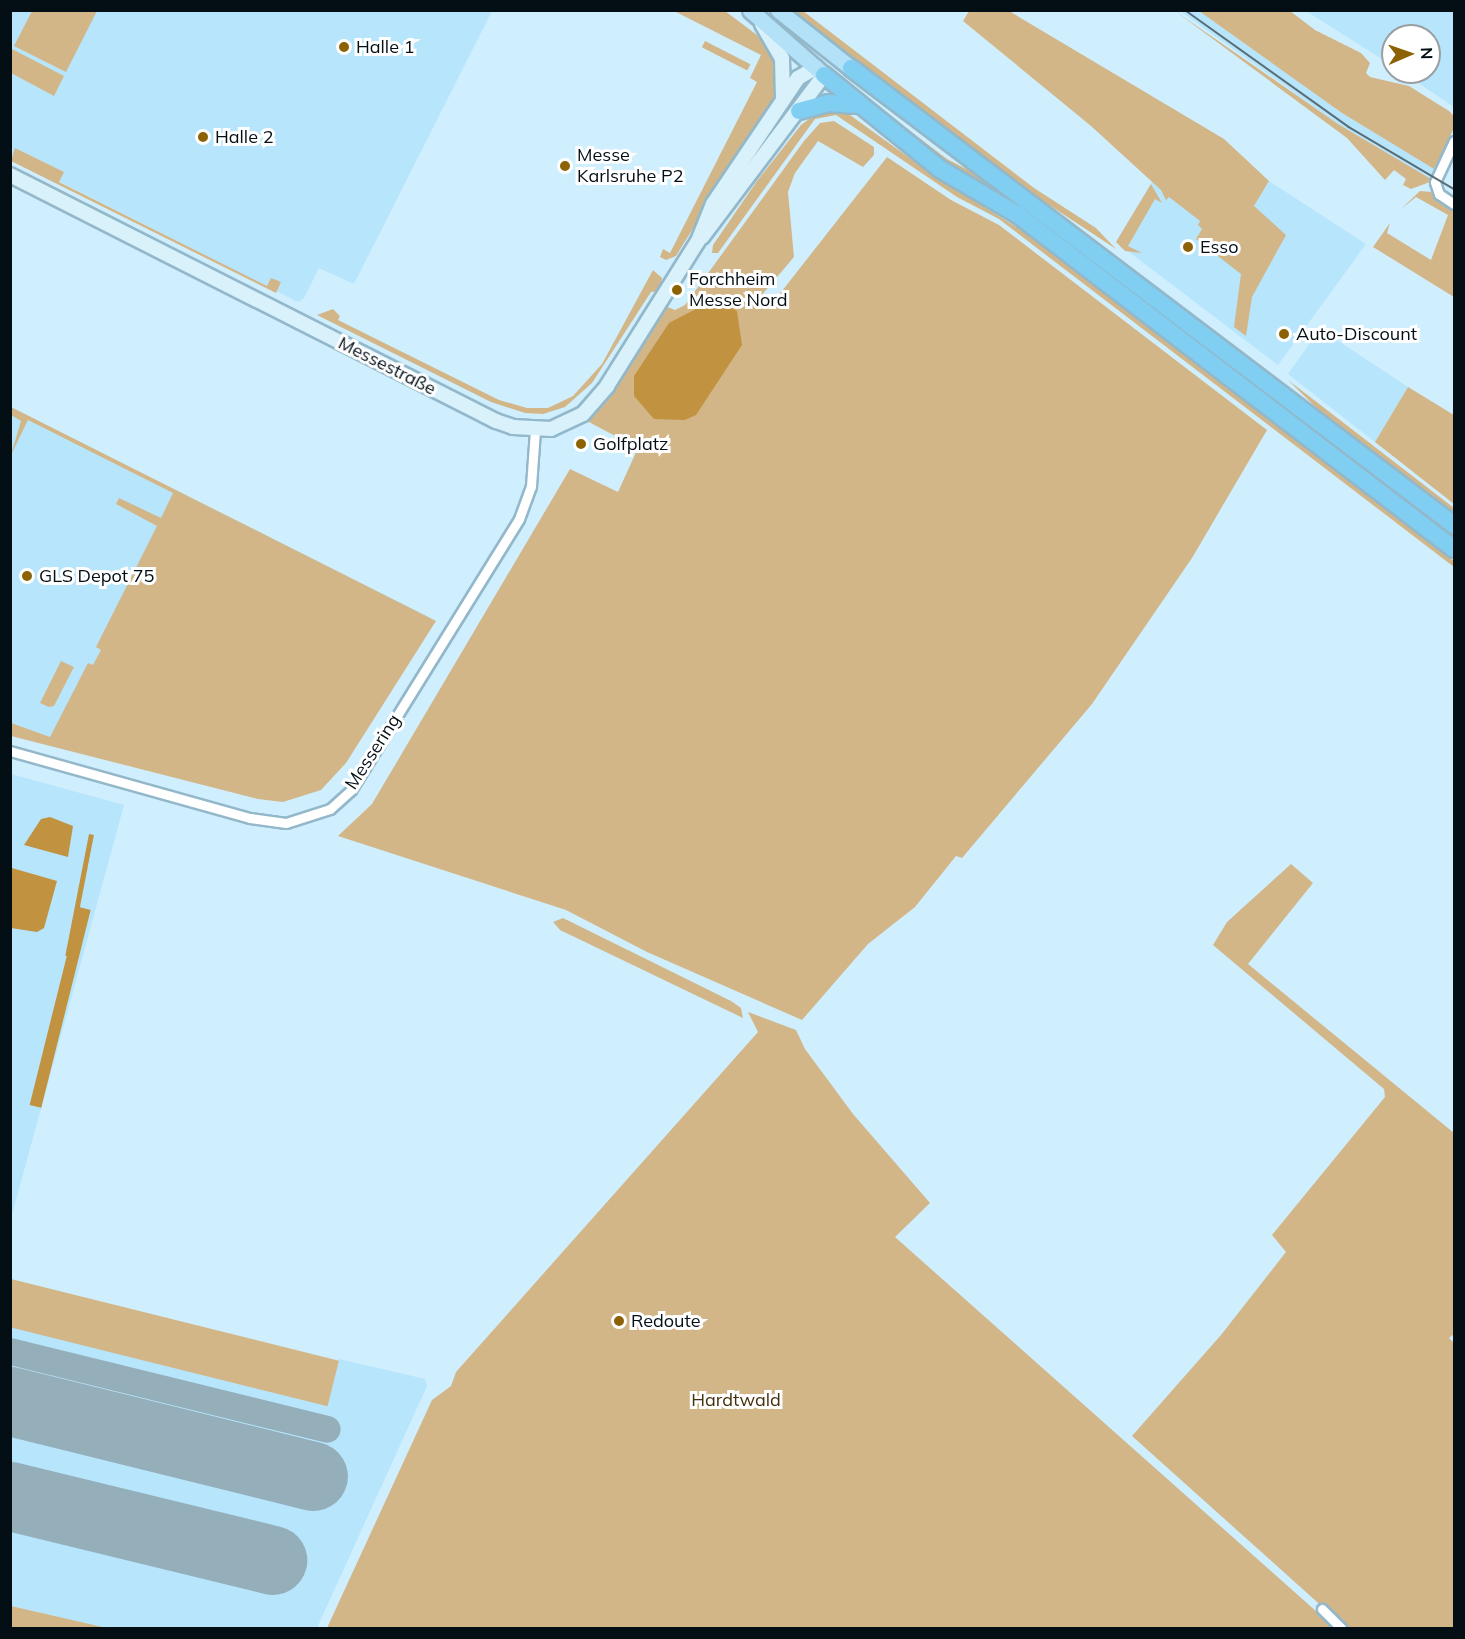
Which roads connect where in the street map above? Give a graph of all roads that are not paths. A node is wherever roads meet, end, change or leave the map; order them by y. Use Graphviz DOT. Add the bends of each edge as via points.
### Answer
graph roads {
  1 [pos="778,10"];
  2 [pos="753,13"];
  3 [pos="815,40"];
  4 [pos="851,68"];
  5 [pos="822,69"];
  6 [pos="783,99"];
  7 [pos="857,105"];
  8 [pos="799,111"];
  9 [pos="1455,141"];
  10 [pos="10,175"];
  11 [pos="1455,204"];
  12 [pos="698,241"];
  13 [pos="535,430"];
  14 [pos="1455,525"];
  15 [pos="1455,549"];
  16 [pos="10,751"];
  17 [pos="1322,1609"];
  18 [pos="1341,1629"];
  1 -- 3 [label="main road"];
  2 -- 5 [label="main road"];
  2 -- 6 [label="street" via="782,58"];
  3 -- 4 [label="main road"];
  3 -- 5 [label="main road"];
  4 -- 5 [label="main road"];
  4 -- 14 [label="highway"];
  5 -- 6 [label="street, Messestraße" via="798,78"];
  5 -- 7 [label="highway"];
  5 -- 8 [label="street, Messestraße"];
  6 -- 12 [label="street, Messestraße" via="713,204"];
  7 -- 8 [label="highway" via="828,103"];
  7 -- 15 [label="highway" via="940,169 1018,215"];
  8 -- 12 [label="street, Messestraße" via="716,223"];
  9 -- 11 [label="street" via="1436,187"];
  10 -- 13 [label="street, Messestraße" via="496,421"];
  12 -- 13 [label="street, Messestraße" via="594,404 571,422"];
  13 -- 16 [label="street, Messering" via="531,486 519,519 351,790 330,809 293,822 250,818"];
  17 -- 18 [label="street"];
}
